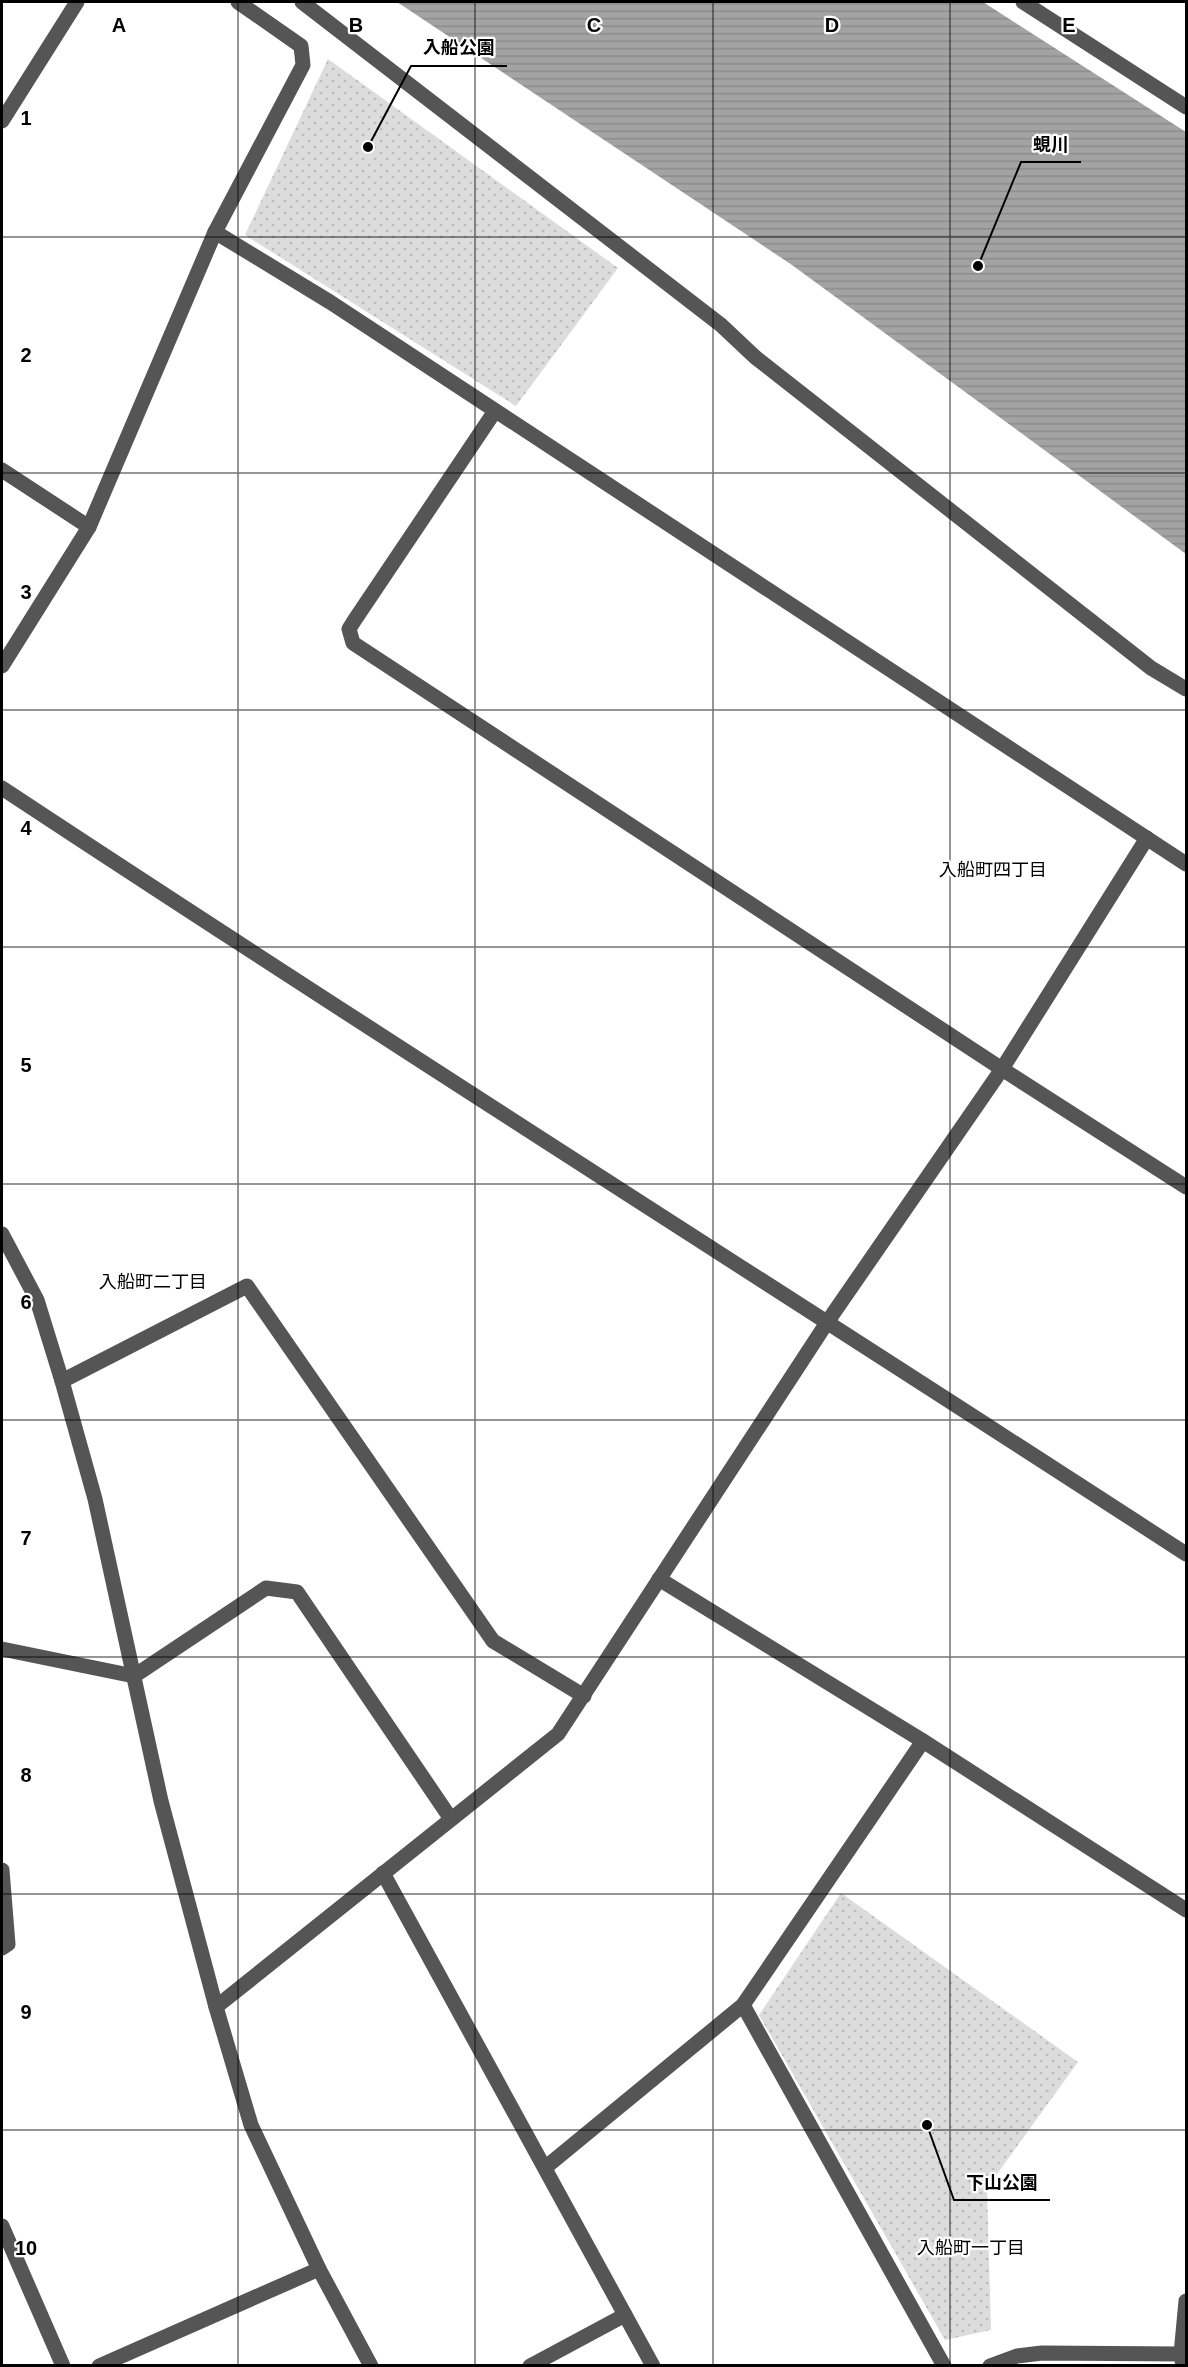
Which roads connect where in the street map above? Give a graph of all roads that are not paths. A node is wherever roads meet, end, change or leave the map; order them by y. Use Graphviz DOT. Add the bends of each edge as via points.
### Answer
graph roads {
  1 [pos="77,2"];
  2 [pos="238,2"];
  3 [pos="302,2"];
  4 [pos="1023,2"];
  5 [pos="1186,107"];
  6 [pos="2,121"];
  7 [pos="215,232"];
  8 [pos="495,411"];
  9 [pos="2,470"];
  10 [pos="89,527"];
  11 [pos="2,666"];
  12 [pos="1186,689"];
  13 [pos="2,788"];
  14 [pos="1148,838"];
  15 [pos="1186,864"];
  16 [pos="1002,1070"];
  17 [pos="1186,1187"];
  18 [pos="2,1234"];
  19 [pos="828,1321"];
  20 [pos="62,1381"];
  21 [pos="1186,1554"];
  22 [pos="659,1579"];
  23 [pos="2,1649"];
  24 [pos="134,1676"];
  25 [pos="584,1696"];
  26 [pos="923,1741"];
  27 [pos="451,1819"];
  28 [pos="2,1870"];
  29 [pos="382,1873"];
  30 [pos="1186,1911"];
  31 [pos="2,1948"];
  32 [pos="743,2005"];
  33 [pos="216,2007"];
  34 [pos="546,2167"];
  35 [pos="2,2226"];
  36 [pos="319,2268"];
  37 [pos="1186,2301"];
  38 [pos="626,2315"];
  39 [pos="1182,2360"];
  40 [pos="63,2366"];
  41 [pos="99,2366"];
  42 [pos="371,2366"];
  43 [pos="530,2366"];
  44 [pos="653,2366"];
  45 [pos="944,2366"];
  46 [pos="990,2366"];
  1 -- 6 [label="street"];
  2 -- 7 [label="street" via="301,46 303,65"];
  3 -- 12 [label="street" via="721,326 765,365 1151,668"];
  4 -- 5 [label="street"];
  7 -- 8 [label="street"];
  7 -- 10 [label="street"];
  8 -- 14 [label="street"];
  8 -- 16 [label="street" via="354,621 350,629 353,643"];
  9 -- 10 [label="street"];
  10 -- 11 [label="street"];
  13 -- 19 [label="street"];
  14 -- 15 [label="street"];
  14 -- 16 [label="street"];
  16 -- 17 [label="street"];
  16 -- 19 [label="street"];
  18 -- 20 [label="street" via="37,1300"];
  19 -- 21 [label="street"];
  19 -- 22 [label="street"];
  20 -- 24 [label="street" via="95,1499"];
  20 -- 25 [label="street" via="247,1286 493,1641"];
  22 -- 25 [label="street"];
  22 -- 26 [label="street"];
  23 -- 24 [label="street"];
  24 -- 27 [label="street" via="266,1588 297,1592"];
  24 -- 33 [label="street" via="161,1801"];
  25 -- 27 [label="street" via="558,1734"];
  26 -- 30 [label="street"];
  26 -- 32 [label="street"];
  27 -- 29 [label="street"];
  28 -- 31 [label="street" via="8,1944"];
  29 -- 33 [label="street"];
  29 -- 34 [label="street"];
  32 -- 34 [label="street"];
  32 -- 45 [label="street"];
  33 -- 36 [label="street" via="251,2125"];
  34 -- 38 [label="street"];
  35 -- 40 [label="street"];
  36 -- 41 [label="street"];
  36 -- 42 [label="street"];
  37 -- 39 [label="street"];
  38 -- 43 [label="street"];
  38 -- 44 [label="street"];
  39 -- 46 [label="street" via="1042,2353 1017,2356"];
}
